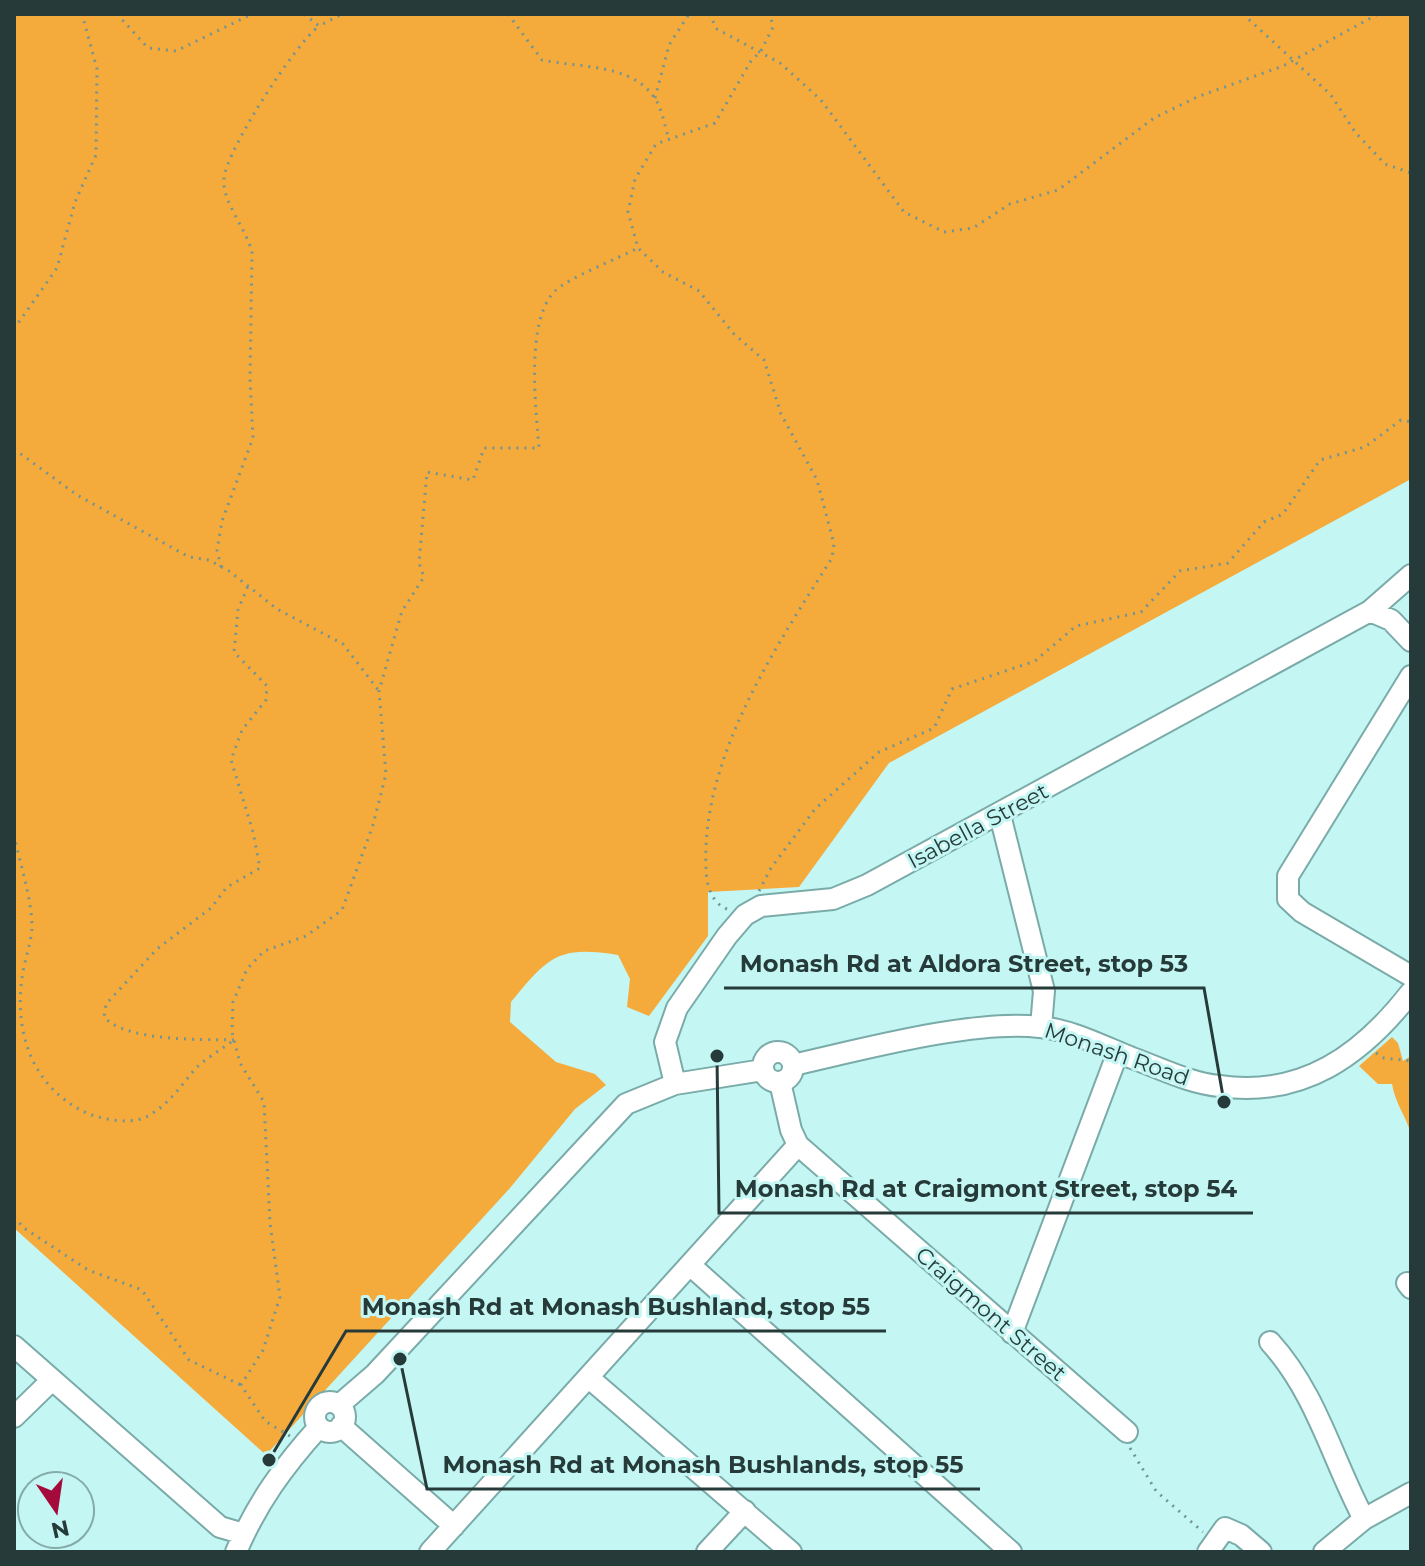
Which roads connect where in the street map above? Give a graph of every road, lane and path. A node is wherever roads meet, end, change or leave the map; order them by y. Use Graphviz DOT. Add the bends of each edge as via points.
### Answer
graph roads {
  1 [pos="82,14"];
  2 [pos="117,14"];
  3 [pos="252,14"];
  4 [pos="304,14"];
  5 [pos="342,14"];
  6 [pos="508,14"];
  7 [pos="689,14"];
  8 [pos="709,14"];
  9 [pos="770,14"];
  10 [pos="1243,14"];
  11 [pos="1378,14"];
  12 [pos="319,26"];
  13 [pos="761,51"];
  14 [pos="1291,62"];
  15 [pos="655,98"];
  16 [pos="669,140"];
  17 [pos="1411,173"];
  18 [pos="638,248"];
  19 [pos="14,329"];
  20 [pos="1411,422"];
  21 [pos="14,449"];
  22 [pos="221,567"];
  23 [pos="1411,575"];
  24 [pos="248,586"];
  25 [pos="1370,611"];
  26 [pos="1411,641"];
  27 [pos="1411,676"];
  28 [pos="379,691"];
  29 [pos="1000,815"];
  30 [pos="14,835"];
  31 [pos="745,915"];
  32 [pos="1411,976"];
  33 [pos="1411,992"];
  34 [pos="1041,1027"];
  35 [pos="234,1040"];
  36 [pos="1364,1045"];
  37 [pos="1118,1052"];
  38 [pos="1411,1061"];
  39 [pos="772,1076"];
  40 [pos="675,1084"];
  41 [pos="798,1145"];
  42 [pos="14,1217"];
  43 [pos="690,1265"];
  44 [pos="1012,1333"];
  45 [pos="1270,1342"];
  46 [pos="14,1346"];
  47 [pos="588,1377"];
  48 [pos="52,1380"];
  49 [pos="241,1385"];
  50 [pos="339,1405"];
  51 [pos="14,1417"];
  52 [pos="341,1426"];
  53 [pos="319,1427"];
  54 [pos="1127,1432"];
  55 [pos="303,1444"];
  56 [pos="1411,1493"];
  57 [pos="745,1511"];
  58 [pos="1364,1519"];
  59 [pos="454,1526"];
  60 [pos="1215,1540"];
  61 [pos="240,1543"];
  62 [pos="430,1552"];
  63 [pos="707,1552"];
  64 [pos="791,1552"];
  65 [pos="1011,1552"];
  66 [pos="1261,1552"];
  67 [pos="1324,1552"];
  1 -- 19 [label="path" via="97,69 96,155 75,202 57,268"];
  2 -- 3 [label="path" via="148,48 176,51"];
  4 -- 12 [label="path"];
  5 -- 12 [label="path"];
  6 -- 15 [label="path" via="542,60 603,68 634,79"];
  7 -- 15 [label="path" via="669,45"];
  8 -- 13 [label="path" via="717,29"];
  9 -- 13 [label="path" via="773,27"];
  10 -- 14 [label="path"];
  11 -- 14 [label="path"];
  12 -- 22 [label="path" via="304,36 260,102 224,178 226,200 248,235 252,252 253,438 222,521 217,550"];
  13 -- 14 [label="path" via="821,100 904,212 944,232 973,228 1010,204 1058,190 1154,118"];
  13 -- 16 [label="path" via="715,123"];
  14 -- 17 [label="path" via="1331,95 1385,164"];
  15 -- 16 [label="path"];
  16 -- 18 [label="path" via="656,144 635,179 628,212"];
  18 -- 28 [label="path" via="555,291 539,324 539,448 484,448 473,480 427,472 419,563 424,577 402,611"];
  18 -- 31 [label="path" via="663,272 699,291 734,334 764,360 781,414 817,480 834,544 832,558 752,691 718,779 705,842 706,883 721,907"];
  20 -- 31 [label="path" via="1401,420 1365,447 1320,460 1283,514 1264,522 1228,563 1180,571 1141,612 1076,626 1035,661 952,689 934,728 879,752 815,809 771,868"];
  21 -- 22 [label="path" via="77,495 189,557"];
  22 -- 24 [label="path"];
  23 -- 25 [label="street, Isabella Street"];
  24 -- 28 [label="path" via="277,609 343,644"];
  24 -- 35 [label="path" via="238,610 234,652 267,686 266,700 242,730 231,760 260,868 227,887 211,908 157,949 106,1004 104,1017 119,1028 141,1033"];
  25 -- 26 [label="street" via="1391,620"];
  25 -- 29 [label="street, Isabella Street"];
  27 -- 32 [label="street" via="1288,876 1288,899 1302,912"];
  28 -- 35 [label="path" via="386,774 342,910 306,936 264,951 247,969 233,1002"];
  29 -- 31 [label="street, Isabella Street" via="833,899 761,906"];
  29 -- 34 [label="street" via="1044,991"];
  30 -- 35 [label="path" via="32,922 20,1024 26,1048 54,1093 98,1118 146,1118 197,1067"];
  31 -- 40 [label="street" via="677,1008 665,1042"];
  33 -- 36 [label="street, Monash Road"];
  34 -- 37 [label="street, Monash Road"];
  34 -- 39 [label="street, Monash Road" via="971,1030 793,1065 790,1076"];
  35 -- 49 [label="path" via="240,1063 264,1102 280,1297 263,1350"];
  36 -- 37 [label="street, Monash Road" via="1309,1076 1253,1088 1194,1081"];
  36 -- 38 [label="path" via="1384,1058"];
  37 -- 44 [label="street"];
  39 -- 40 [label="street"];
  39 -- 41 [label="street"];
  40 -- 50 [label="street" via="626,1104 606,1122 375,1374"];
  41 -- 43 [label="street"];
  41 -- 44 [label="street, Craigmont Street"];
  42 -- 49 [label="path" via="88,1270 142,1290 189,1360"];
  43 -- 47 [label="street"];
  43 -- 65 [label="street"];
  44 -- 54 [label="street, Craigmont Street"];
  45 -- 58 [label="street" via="1311,1397"];
  46 -- 48 [label="street"];
  47 -- 57 [label="street"];
  47 -- 59 [label="street"];
  48 -- 51 [label="street"];
  48 -- 61 [label="street"];
  49 -- 55 [label="path" via="265,1421"];
  50 -- 52 [label="street" via="345,1416"];
  50 -- 53 [label="street" via="328,1402 318,1407 314,1417"];
  52 -- 53 [label="street" via="329,1432"];
  52 -- 59 [label="street"];
  53 -- 55 [label="street"];
  54 -- 60 [label="path" via="1132,1454 1156,1491"];
  55 -- 61 [label="street" via="271,1483"];
  56 -- 58 [label="street"];
  57 -- 63 [label="street"];
  57 -- 64 [label="street"];
  58 -- 67 [label="street"];
  59 -- 62 [label="street"];
  60 -- 66 [label="street" via="1241,1535"];
}
